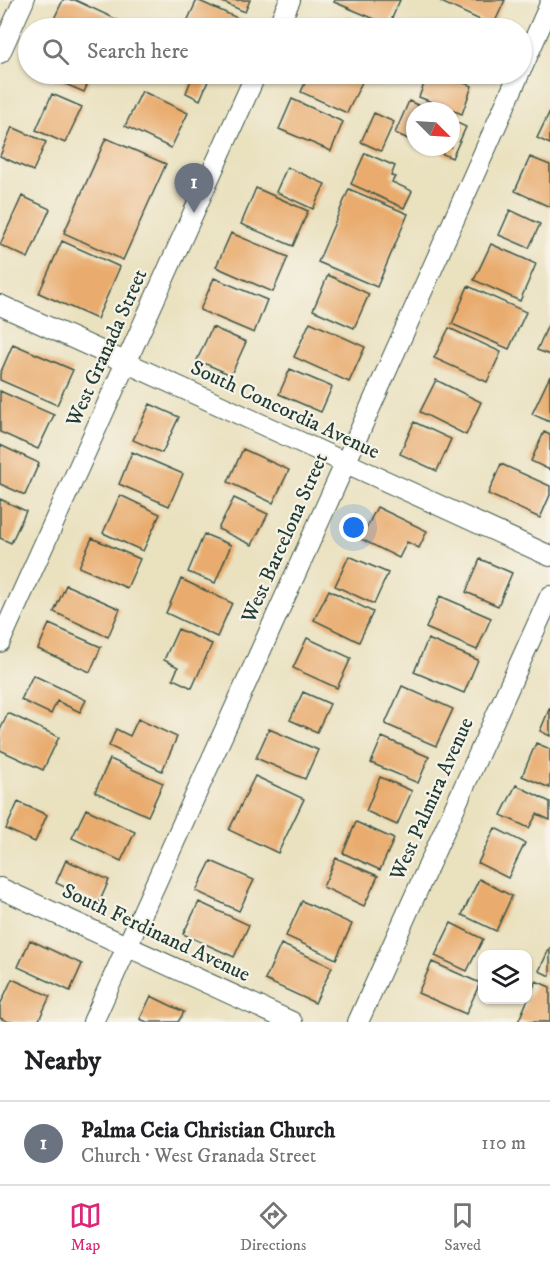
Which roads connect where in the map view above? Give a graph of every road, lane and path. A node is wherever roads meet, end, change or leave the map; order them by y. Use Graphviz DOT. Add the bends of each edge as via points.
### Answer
graph roads {
  1 [pos="24,0"];
  2 [pos="290,0"];
  3 [pos="550,4"];
  4 [pos="282,18"];
  5 [pos="532,45"];
  6 [pos="0,53"];
  7 [pos="252,84"];
  8 [pos="515,84"];
  9 [pos="0,305"];
  10 [pos="126,363"];
  11 [pos="345,464"];
  12 [pos="550,556"];
  13 [pos="550,596"];
  14 [pos="0,642"];
  15 [pos="0,888"];
  16 [pos="127,946"];
  17 [pos="93,1022"];
  18 [pos="292,1022"];
  19 [pos="358,1022"];
  1 -- 6 [label="street"];
  2 -- 4 [label="street"];
  3 -- 5 [label="street"];
  7 -- 10 [label="street, West Granada Street"];
  8 -- 11 [label="street, West Barcelona Street"];
  9 -- 10 [label="street, South Concordia Avenue"];
  10 -- 11 [label="street, South Concordia Avenue"];
  10 -- 14 [label="street, West Granada Street"];
  11 -- 12 [label="street, South Concordia Avenue"];
  11 -- 16 [label="street, West Barcelona Street"];
  13 -- 19 [label="street, West Palmira Avenue"];
  15 -- 16 [label="street, South Ferdinand Avenue"];
  16 -- 17 [label="street, West Barcelona Street"];
  16 -- 18 [label="street, South Ferdinand Avenue"];
}
